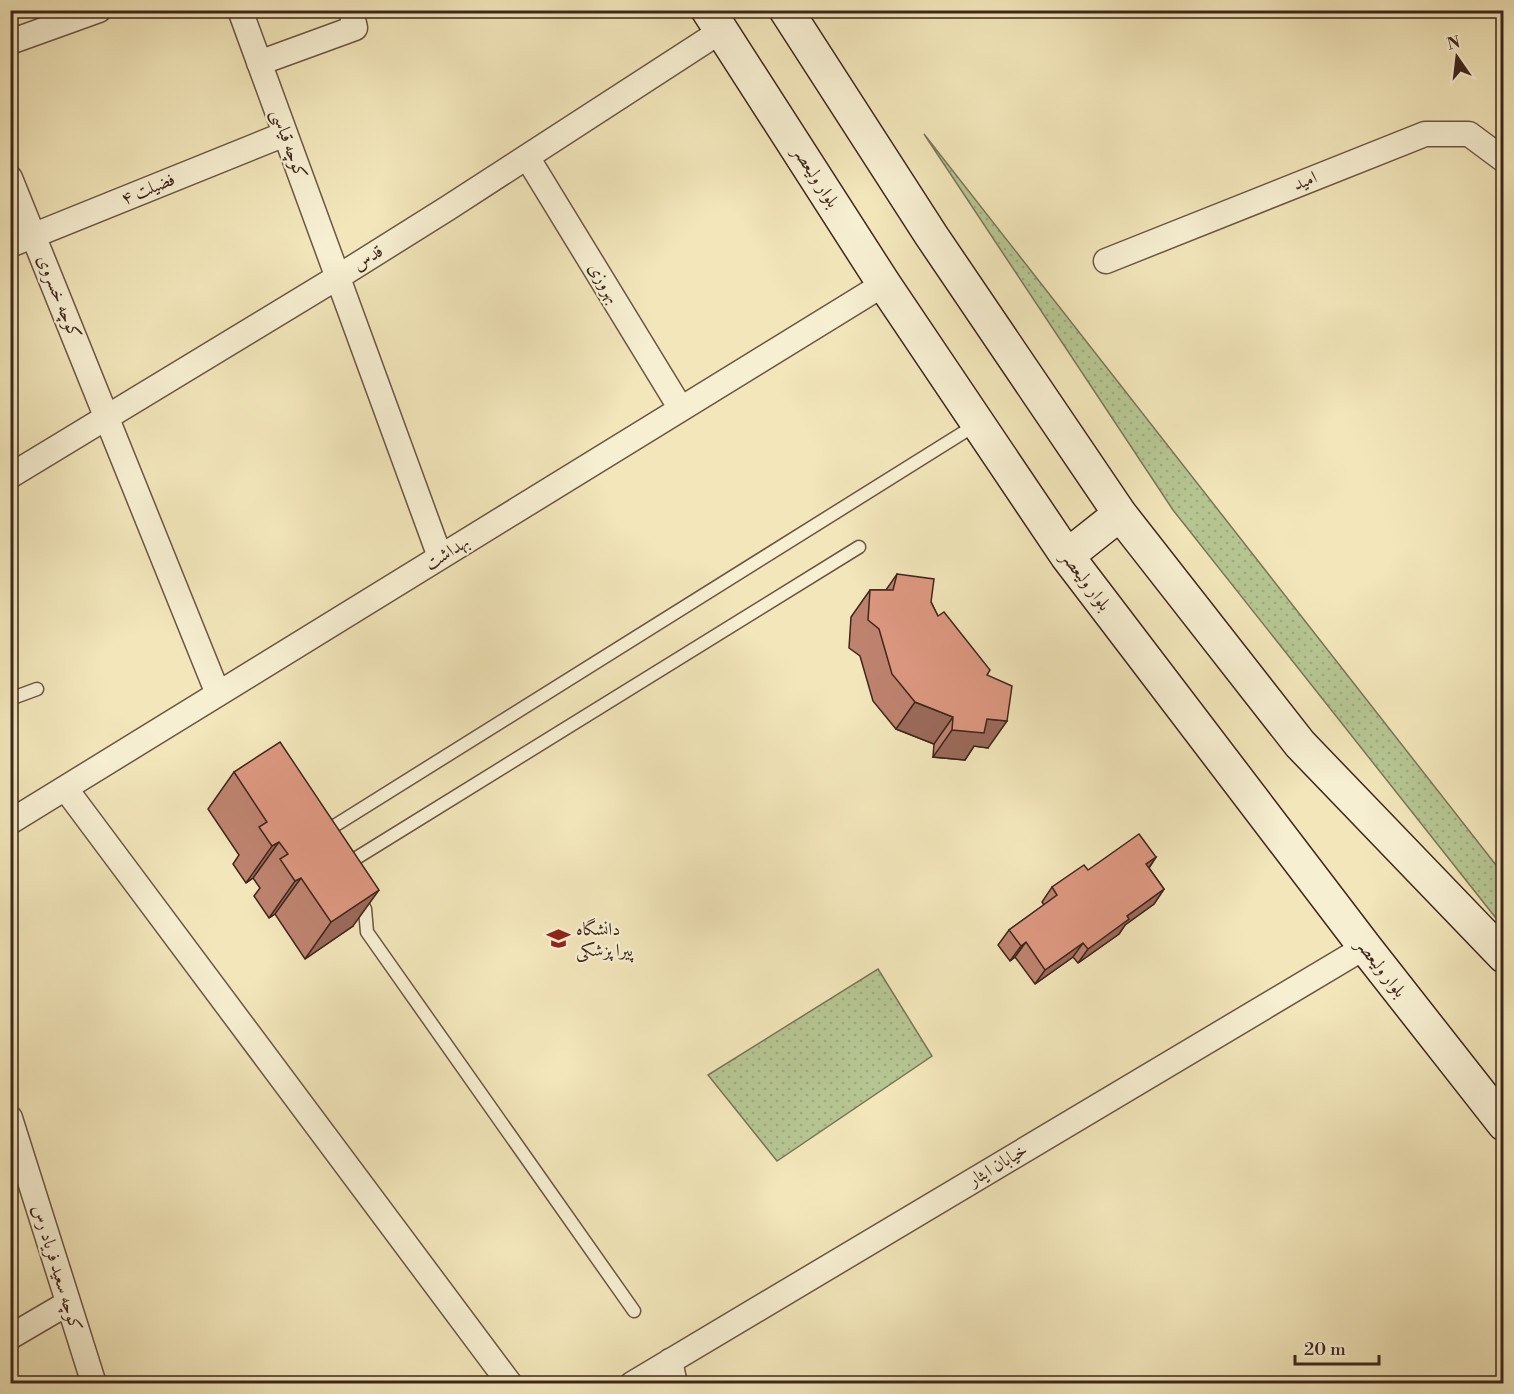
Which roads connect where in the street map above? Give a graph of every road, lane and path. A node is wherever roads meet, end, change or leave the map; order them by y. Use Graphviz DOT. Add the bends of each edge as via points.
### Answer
graph roads {
  1 [pos="99,10"];
  2 [pos="240,10"];
  3 [pos="351,10"];
  4 [pos="786,10"];
  5 [pos="714,21"];
  6 [pos="10,42"];
  7 [pos="259,63"];
  8 [pos="285,134"];
  9 [pos="527,157"];
  10 [pos="1503,159"];
  11 [pos="10,178"];
  12 [pos="34,235"];
  13 [pos="10,245"];
  14 [pos="1106,261"];
  15 [pos="338,277"];
  16 [pos="884,284"];
  17 [pos="681,409"];
  18 [pos="107,417"];
  19 [pos="978,423"];
  20 [pos="10,476"];
  21 [pos="1120,514"];
  22 [pos="859,547"];
  23 [pos="1067,556"];
  24 [pos="440,557"];
  25 [pos="37,689"];
  26 [pos="218,694"];
  27 [pos="10,699"];
  28 [pos="65,788"];
  29 [pos="10,822"];
  30 [pos="327,842"];
  31 [pos="1365,947"];
  32 [pos="1503,956"];
  33 [pos="10,1118"];
  34 [pos="1503,1124"];
  35 [pos="68,1303"];
  36 [pos="634,1311"];
  37 [pos="10,1337"];
  38 [pos="672,1372"];
  39 [pos="94,1383"];
  40 [pos="510,1383"];
  41 [pos="632,1383"];
  1 -- 6 [label="street"];
  2 -- 7 [label="street, کوچه قیاسی"];
  3 -- 7 [label="street" via="355,28"];
  4 -- 21 [label="main road" via="931,235"];
  5 -- 9 [label="street, قدس"];
  5 -- 16 [label="main road, بلوار ولیعصر"];
  7 -- 8 [label="street, کوچه قیاسی"];
  8 -- 12 [label="street, فضیلت ۴"];
  8 -- 15 [label="street, کوچه قیاسی"];
  9 -- 15 [label="street, قدس"];
  9 -- 17 [label="street, بهروزی"];
  10 -- 14 [label="street, امید" via="1469,134 1425,134"];
  11 -- 12 [label="street, کوچه خسروی"];
  12 -- 13 [label="street, فضیلت ۴"];
  12 -- 18 [label="street, کوچه خسروی"];
  15 -- 18 [label="street, قدس"];
  15 -- 24 [label="street, کوچه قیاسی"];
  16 -- 17 [label="street, بهداشت"];
  16 -- 19 [label="main road, بلوار ولیعصر"];
  17 -- 24 [label="street, بهداشت"];
  18 -- 20 [label="street, قدس"];
  18 -- 26 [label="street, کوچه خسروی"];
  19 -- 23 [label="main road, بلوار ولیعصر"];
  19 -- 30 [label="lane" via="322,833"];
  21 -- 23 [label="main road"];
  21 -- 32 [label="main road" via="1300,744"];
  22 -- 36 [label="lane" via="345,873 365,909 367,932"];
  23 -- 31 [label="main road, بلوار ولیعصر"];
  24 -- 26 [label="street, بهداشت"];
  25 -- 27 [label="lane"];
  26 -- 28 [label="street, بهداشت"];
  28 -- 29 [label="street, بهداشت"];
  28 -- 40 [label="street"];
  31 -- 34 [label="main road, بلوار ولیعصر"];
  31 -- 38 [label="street, خیابان ایثار"];
  33 -- 35 [label="street, کوچه سعید فریاد رس"];
  35 -- 37 [label="street"];
  35 -- 39 [label="street, کوچه سعید فریاد رس"];
  38 -- 41 [label="street, خیابان ایثار"];
}
